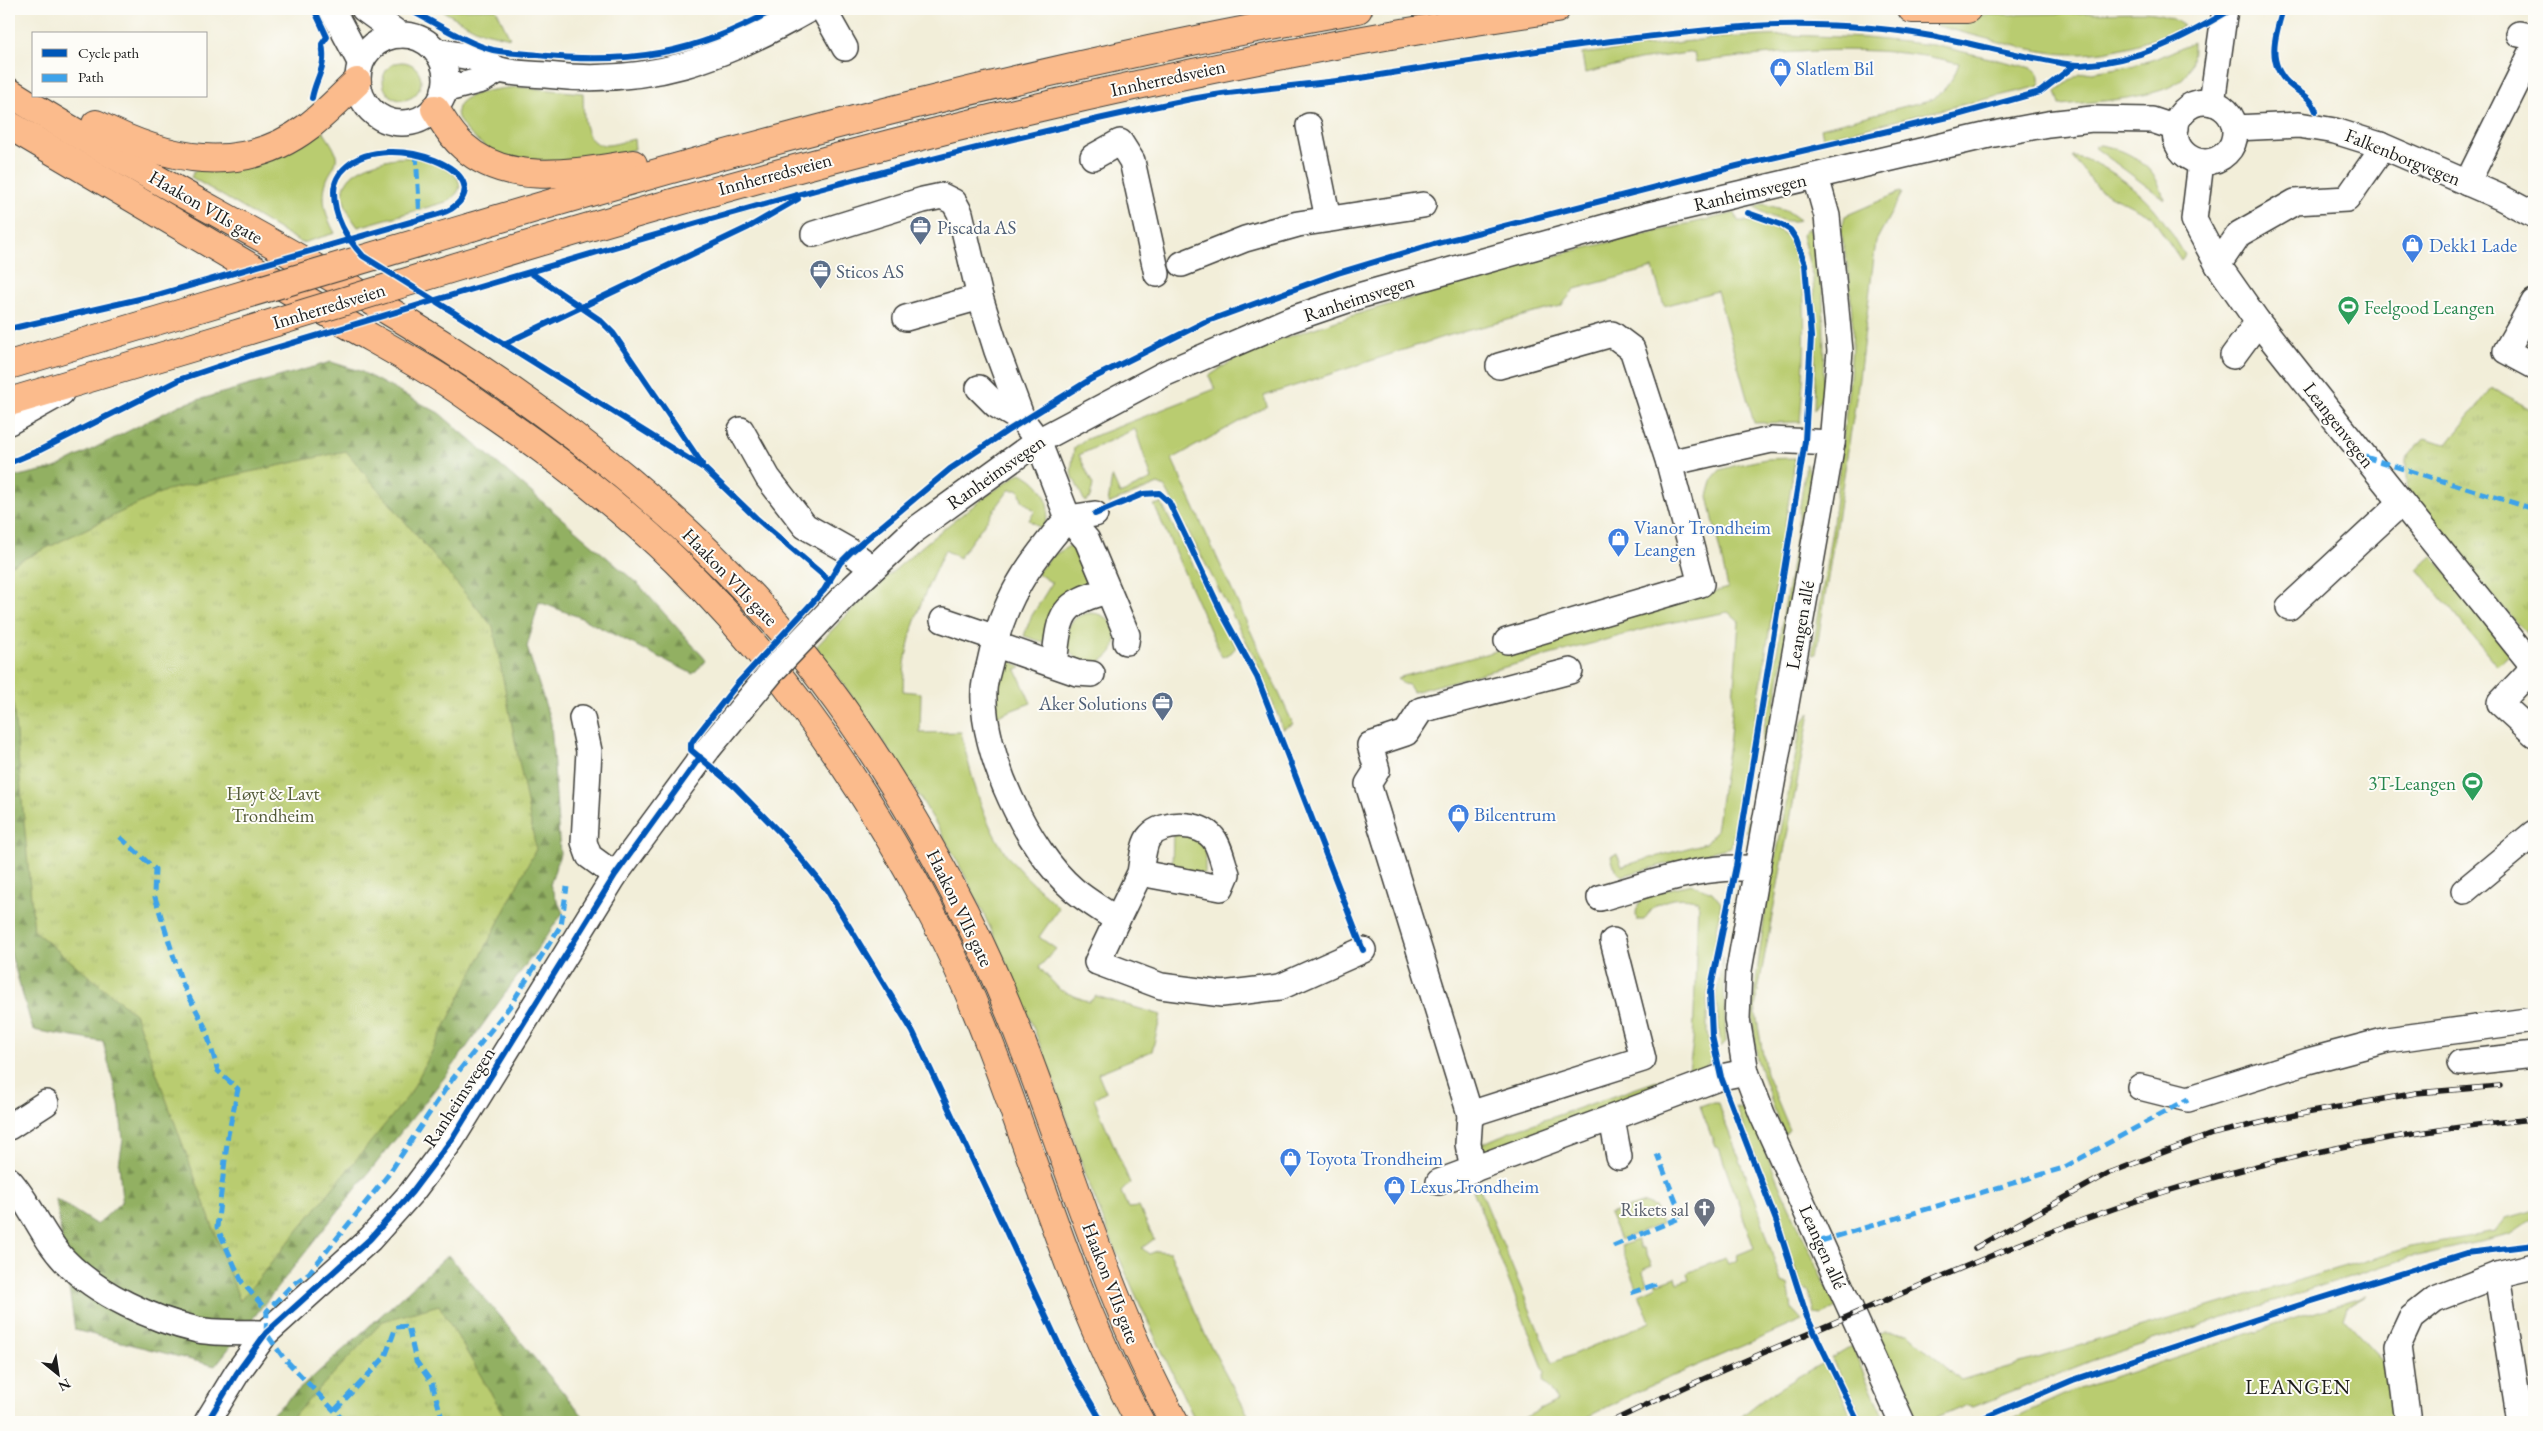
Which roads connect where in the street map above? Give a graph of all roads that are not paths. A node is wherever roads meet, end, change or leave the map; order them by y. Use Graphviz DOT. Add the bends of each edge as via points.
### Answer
graph roads {
  1 [pos="332,9"];
  2 [pos="364,9"];
  3 [pos="1358,9"];
  4 [pos="1556,9"];
  5 [pos="1912,9"];
  6 [pos="1967,9"];
  7 [pos="2225,9"];
  8 [pos="808,10"];
  9 [pos="400,35"];
  10 [pos="2529,40"];
  11 [pos="845,48"];
  12 [pos="436,51"];
  13 [pos="499,70"];
  14 [pos="359,72"];
  15 [pos="17,98"];
  16 [pos="440,99"];
  17 [pos="2212,103"];
  18 [pos="9,125"];
  19 [pos="1309,126"];
  20 [pos="2176,128"];
  21 [pos="2235,128"];
  22 [pos="2380,145"];
  23 [pos="751,147"];
  24 [pos="1093,157"];
  25 [pos="2201,162"];
  26 [pos="1816,177"];
  27 [pos="2467,183"];
  28 [pos="1423,205"];
  29 [pos="2534,215"];
  30 [pos="1328,219"];
  31 [pos="814,234"];
  32 [pos="1182,264"];
  33 [pos="2218,265"];
  34 [pos="1157,274"];
  35 [pos="980,297"];
  36 [pos="2534,302"];
  37 [pos="906,318"];
  38 [pos="2258,322"];
  39 [pos="75,346"];
  40 [pos="9,353"];
  41 [pos="2233,356"];
  42 [pos="9,365"];
  43 [pos="1499,366"];
  44 [pos="2534,366"];
  45 [pos="92,376"];
  46 [pos="979,388"];
  47 [pos="9,402"];
  48 [pos="1023,421"];
  49 [pos="9,422"];
  50 [pos="741,430"];
  51 [pos="1038,441"];
  52 [pos="1832,443"];
  53 [pos="1669,464"];
  54 [pos="2401,503"];
  55 [pos="1095,514"];
  56 [pos="1068,518"];
  57 [pos="872,568"];
  58 [pos="1108,591"];
  59 [pos="2289,607"];
  60 [pos="943,620"];
  61 [pos="995,641"];
  62 [pos="1507,641"];
  63 [pos="1126,642"];
  64 [pos="1054,664"];
  65 [pos="2534,667"];
  66 [pos="1570,671"];
  67 [pos="1092,674"];
  68 [pos="582,718"];
  69 [pos="2534,734"];
  70 [pos="2534,833"];
  71 [pos="1758,868"];
  72 [pos="1140,873"];
  73 [pos="615,875"];
  74 [pos="2464,891"];
  75 [pos="1600,898"];
  76 [pos="1117,920"];
  77 [pos="1613,941"];
  78 [pos="1363,950"];
  79 [pos="2534,1020"];
  80 [pos="2534,1055"];
  81 [pos="2460,1062"];
  82 [pos="1746,1072"];
  83 [pos="2140,1087"];
  84 [pos="46,1103"];
  85 [pos="1470,1114"];
  86 [pos="1612,1119"];
  87 [pos="9,1127"];
  88 [pos="1619,1157"];
  89 [pos="1473,1170"];
  90 [pos="9,1180"];
  91 [pos="1438,1182"];
  92 [pos="2534,1266"];
  93 [pos="2497,1275"];
  94 [pos="266,1333"];
  95 [pos="207,1422"];
  96 [pos="1140,1422"];
  97 [pos="1174,1422"];
  98 [pos="1902,1422"];
  99 [pos="2408,1422"];
  100 [pos="2520,1422"];
  1 -- 14 [label="street"];
  2 -- 9 [label="street"];
  3 -- 23 [label="main road, Innherredsveien" via="994,85"];
  4 -- 45 [label="main road, Innherredsveien, bridge" via="1292,52 1010,114 847,154 642,211"];
  5 -- 6 [label="main road"];
  7 -- 17 [label="street"];
  8 -- 11 [label="street"];
  8 -- 13 [label="street" via="721,55 682,67 594,78"];
  9 -- 12 [label="street" via="420,38"];
  9 -- 14 [label="street" via="379,41 368,50"];
  10 -- 27 [label="street"];
  12 -- 13 [label="street" via="481,60"];
  12 -- 16 [label="street" via="446,70"];
  13 -- 16 [label="street"];
  14 -- 15 [label="main road" via="315,121 294,137 251,154 217,159 157,151 71,110"];
  14 -- 16 [label="street" via="362,99 372,113 393,123 416,121"];
  15 -- 97 [label="main road, Haakon VIIs gate" via="368,299 555,421 626,477 696,539 756,601 815,671 873,752 921,830 967,916 1008,1009 1116,1301 1145,1369"];
  16 -- 23 [label="main road" via="462,146 500,166 534,173 578,172"];
  17 -- 20 [label="street" via="2188,107"];
  17 -- 21 [label="street" via="2227,112"];
  18 -- 96 [label="main road, Haakon VIIs gate" via="431,372 534,443 606,499 674,559 734,621 794,692 849,769 897,848 940,930 983,1026 1087,1310 1118,1382"];
  19 -- 30 [label="street"];
  20 -- 25 [label="street" via="2176,137 2184,154"];
  20 -- 26 [label="street, Ranheimsvegen" via="2132,118 2048,124"];
  21 -- 22 [label="street, Falkenborgvegen" via="2312,126"];
  21 -- 25 [label="street" via="2232,146 2226,154 2219,159"];
  22 -- 27 [label="street, Falkenborgvegen"];
  22 -- 33 [label="street" via="2362,182 2347,198 2295,202 2240,238"];
  23 -- 39 [label="main road, Innherredsveien, bridge"];
  24 -- 34 [label="street" via="1120,142 1132,161"];
  25 -- 33 [label="street, Leangenvegen" via="2194,220"];
  26 -- 51 [label="street, Ranheimsvegen" via="1645,216 1362,295 1289,320 1175,369"];
  26 -- 52 [label="street, Leangen allé" via="1827,216 1840,352"];
  27 -- 29 [label="street, Falkenborgvegen"];
  28 -- 30 [label="street"];
  30 -- 32 [label="street" via="1245,239"];
  31 -- 35 [label="street" via="942,196 954,202 960,213"];
  33 -- 38 [label="street, Leangenvegen"];
  35 -- 37 [label="street"];
  35 -- 48 [label="street"];
  36 -- 44 [label="street" via="2503,358"];
  38 -- 41 [label="street"];
  38 -- 54 [label="street, Leangenvegen"];
  39 -- 40 [label="street"];
  39 -- 42 [label="main road, Innherredsveien"];
  43 -- 53 [label="street" via="1612,334 1632,349"];
  45 -- 47 [label="main road, Innherredsveien"];
  45 -- 49 [label="street"];
  46 -- 48 [label="street" via="996,405"];
  48 -- 51 [label="street"];
  50 -- 57 [label="street" via="768,478 806,526"];
  51 -- 56 [label="street"];
  51 -- 57 [label="street, Ranheimsvegen" via="912,532"];
  52 -- 53 [label="street" via="1770,440"];
  52 -- 71 [label="street, Leangen allé"];
  53 -- 62 [label="street" via="1701,584"];
  54 -- 59 [label="street"];
  54 -- 65 [label="street, Leangenvegen"];
  55 -- 56 [label="street"];
  56 -- 58 [label="street" via="1087,540"];
  56 -- 61 [label="street" via="1036,555 1017,586"];
  57 -- 73 [label="street, Ranheimsvegen, bridge" via="774,669 704,753"];
  58 -- 63 [label="street"];
  58 -- 64 [label="street" via="1074,602 1059,621"];
  60 -- 61 [label="street"];
  61 -- 64 [label="street"];
  61 -- 76 [label="street" via="984,691 988,729 999,771 1014,806 1039,850 1073,889"];
  64 -- 67 [label="street" via="1077,673"];
  65 -- 69 [label="street" via="2500,703"];
  66 -- 85 [label="street" via="1421,710 1406,732 1370,745 1377,770 1368,784"];
  68 -- 73 [label="street" via="589,750 584,842 589,856"];
  70 -- 74 [label="street"];
  71 -- 75 [label="street" via="1736,866 1680,876"];
  71 -- 82 [label="street, Leangen allé" via="1739,970 1737,1019"];
  72 -- 76 [label="street"];
  73 -- 94 [label="street, Ranheimsvegen" via="452,1139 412,1192 370,1239"];
  76 -- 78 [label="street" via="1097,962 1161,986 1214,992 1280,987"];
  77 -- 85 [label="street" via="1643,1059"];
  79 -- 83 [label="street" via="2387,1040 2188,1099"];
  80 -- 81 [label="street"];
  82 -- 86 [label="street" via="1721,1077"];
  82 -- 98 [label="street, Leangen allé"];
  84 -- 87 [label="street"];
  85 -- 89 [label="street" via="1468,1144"];
  86 -- 88 [label="street"];
  86 -- 89 [label="street"];
  89 -- 91 [label="street"];
  90 -- 94 [label="street" via="65,1261 131,1307 199,1330"];
  92 -- 93 [label="street"];
  93 -- 99 [label="street" via="2435,1299 2411,1318 2398,1346"];
  93 -- 100 [label="street"];
  94 -- 95 [label="street, Ranheimsvegen"];
}
